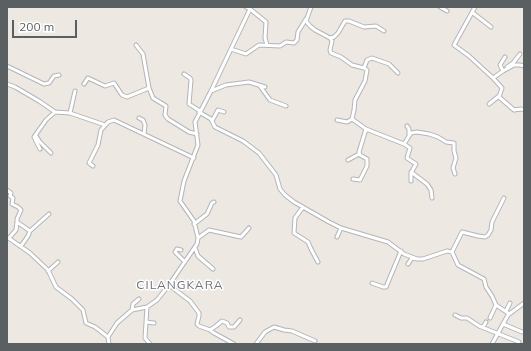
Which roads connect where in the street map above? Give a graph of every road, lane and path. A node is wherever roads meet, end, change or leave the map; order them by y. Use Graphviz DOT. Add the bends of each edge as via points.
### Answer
graph roads {
  1 [pos="246,7"];
  2 [pos="311,7"];
  3 [pos="440,7"];
  4 [pos="475,7"];
  5 [pos="250,8"];
  6 [pos="447,11"];
  7 [pos="473,13"];
  8 [pos="306,19"];
  9 [pos="491,27"];
  10 [pos="384,31"];
  11 [pos="330,38"];
  12 [pos="266,43"];
  13 [pos="136,45"];
  14 [pos="231,49"];
  15 [pos="520,54"];
  16 [pos="505,57"];
  17 [pos="7,66"];
  18 [pos="524,66"];
  19 [pos="364,68"];
  20 [pos="503,70"];
  21 [pos="398,73"];
  22 [pos="184,74"];
  23 [pos="59,75"];
  24 [pos="493,78"];
  25 [pos="84,84"];
  26 [pos="7,85"];
  27 [pos="259,85"];
  28 [pos="265,87"];
  29 [pos="149,88"];
  30 [pos="75,91"];
  31 [pos="211,91"];
  32 [pos="499,96"];
  33 [pos="489,104"];
  34 [pos="286,106"];
  35 [pos="524,110"];
  36 [pos="200,111"];
  37 [pos="55,112"];
  38 [pos="224,112"];
  39 [pos="70,113"];
  40 [pos="139,118"];
  41 [pos="352,119"];
  42 [pos="337,120"];
  43 [pos="212,121"];
  44 [pos="105,125"];
  45 [pos="407,126"];
  46 [pos="366,129"];
  47 [pos="144,134"];
  48 [pos="197,134"];
  49 [pos="410,135"];
  50 [pos="36,136"];
  51 [pos="404,144"];
  52 [pos="40,148"];
  53 [pos="51,153"];
  54 [pos="359,154"];
  55 [pos="194,158"];
  56 [pos="348,160"];
  57 [pos="416,164"];
  58 [pos="92,166"];
  59 [pos="421,166"];
  60 [pos="411,172"];
  61 [pos="455,174"];
  62 [pos="353,179"];
  63 [pos="411,181"];
  64 [pos="7,190"];
  65 [pos="432,198"];
  66 [pos="504,198"];
  67 [pos="214,202"];
  68 [pos="302,207"];
  69 [pos="49,214"];
  70 [pos="17,222"];
  71 [pos="194,224"];
  72 [pos="249,228"];
  73 [pos="341,228"];
  74 [pos="30,231"];
  75 [pos="8,237"];
  76 [pos="337,237"];
  77 [pos="198,238"];
  78 [pos="21,246"];
  79 [pos="195,248"];
  80 [pos="182,250"];
  81 [pos="401,251"];
  82 [pos="452,252"];
  83 [pos="412,258"];
  84 [pos="58,262"];
  85 [pos="185,262"];
  86 [pos="318,262"];
  87 [pos="408,264"];
  88 [pos="213,268"];
  89 [pos="48,271"];
  90 [pos="372,283"];
  91 [pos="169,285"];
  92 [pos="139,299"];
  93 [pos="510,303"];
  94 [pos="524,303"];
  95 [pos="496,305"];
  96 [pos="147,307"];
  97 [pos="132,310"];
  98 [pos="506,311"];
  99 [pos="454,315"];
  100 [pos="508,315"];
  101 [pos="490,318"];
  102 [pos="240,320"];
  103 [pos="146,322"];
  104 [pos="486,322"];
  105 [pos="154,323"];
  106 [pos="503,324"];
  107 [pos="483,327"];
  108 [pos="210,330"];
  109 [pos="522,332"];
  110 [pos="498,334"];
  111 [pos="108,337"];
  112 [pos="315,341"];
  113 [pos="519,342"];
  114 [pos="109,344"];
  115 [pos="150,344"];
  116 [pos="234,344"];
  117 [pos="256,344"];
  118 [pos="492,344"];
  1 -- 5 [label="street"];
  2 -- 8 [label="street"];
  3 -- 6 [label="street"];
  4 -- 7 [label="street"];
  5 -- 12 [label="street" via="266,22"];
  5 -- 14 [label="street"];
  7 -- 9 [label="street"];
  7 -- 24 [label="street" via="454,45"];
  8 -- 11 [label="street" via="310,26"];
  8 -- 12 [label="street" via="296,41 286,42 280,46"];
  10 -- 11 [label="street" via="376,26 364,27 347,21 343,22 337,34"];
  11 -- 19 [label="street" via="331,53 352,66"];
  12 -- 14 [label="street" via="246,54"];
  13 -- 29 [label="street" via="143,54"];
  14 -- 31 [label="street"];
  15 -- 20 [label="street"];
  16 -- 20 [label="street" via="500,65"];
  17 -- 23 [label="street" via="44,84"];
  18 -- 20 [label="street" via="516,65"];
  19 -- 21 [label="street" via="367,60 372,58 389,64"];
  19 -- 41 [label="street" via="366,77 355,100"];
  20 -- 24 [label="street"];
  22 -- 36 [label="street" via="190,78 189,104"];
  24 -- 32 [label="street" via="502,88"];
  25 -- 29 [label="street" via="88,78 105,86 114,83 122,95 127,97"];
  26 -- 37 [label="street" via="15,87"];
  27 -- 28 [label="street"];
  27 -- 31 [label="street" via="249,82"];
  27 -- 34 [label="street" via="270,100"];
  29 -- 48 [label="street" via="153,98 166,106 165,115 168,119"];
  30 -- 39 [label="street"];
  31 -- 36 [label="street"];
  32 -- 33 [label="street"];
  32 -- 35 [label="street" via="514,110"];
  36 -- 43 [label="street"];
  36 -- 48 [label="street" via="194,125"];
  37 -- 39 [label="street"];
  37 -- 50 [label="street" via="46,120"];
  38 -- 43 [label="street" via="218,110"];
  39 -- 44 [label="street"];
  40 -- 47 [label="street" via="145,125"];
  41 -- 42 [label="street" via="347,122"];
  41 -- 46 [label="street"];
  43 -- 68 [label="street" via="215,127 244,141 259,153 276,175 282,191"];
  44 -- 47 [label="street" via="114,120"];
  44 -- 58 [label="street" via="89,163"];
  45 -- 49 [label="street"];
  46 -- 51 [label="street"];
  46 -- 54 [label="street"];
  47 -- 55 [label="street"];
  48 -- 55 [label="street" via="198,145"];
  49 -- 51 [label="street"];
  49 -- 61 [label="street" via="414,132 424,133 454,143"];
  50 -- 52 [label="street" via="34,138"];
  50 -- 53 [label="street"];
  51 -- 57 [label="street" via="410,149 407,158"];
  54 -- 56 [label="street"];
  54 -- 62 [label="street" via="367,159 366,166 360,180"];
  55 -- 71 [label="street" via="184,181 180,201"];
  57 -- 59 [label="street"];
  57 -- 60 [label="street"];
  60 -- 63 [label="street"];
  60 -- 65 [label="street" via="427,184"];
  64 -- 70 [label="street" via="13,198 12,204 21,210"];
  66 -- 82 [label="street" via="488,235 483,237 462,232"];
  67 -- 71 [label="street" via="207,214"];
  68 -- 73 [label="street"];
  68 -- 86 [label="street" via="295,218 294,233 308,242"];
  69 -- 74 [label="street"];
  70 -- 74 [label="street"];
  70 -- 75 [label="street" via="16,230"];
  71 -- 77 [label="street"];
  72 -- 77 [label="street" via="241,236 209,230"];
  73 -- 76 [label="street"];
  73 -- 81 [label="street" via="387,242"];
  74 -- 78 [label="street"];
  75 -- 78 [label="street"];
  77 -- 79 [label="street"];
  78 -- 89 [label="street"];
  79 -- 85 [label="street"];
  79 -- 88 [label="street" via="198,256"];
  80 -- 85 [label="street" via="178,248 175,252"];
  81 -- 83 [label="street"];
  81 -- 90 [label="street" via="386,287"];
  82 -- 83 [label="street" via="420,259"];
  82 -- 95 [label="street" via="458,265 484,279"];
  83 -- 87 [label="street"];
  84 -- 89 [label="street"];
  85 -- 91 [label="street"];
  89 -- 111 [label="street" via="56,287 82,310 86,323"];
  91 -- 96 [label="street" via="161,296"];
  91 -- 108 [label="street" via="190,301 198,313 197,325"];
  92 -- 97 [label="street" via="133,304"];
  93 -- 98 [label="street"];
  94 -- 100 [label="street"];
  95 -- 98 [label="street"];
  95 -- 101 [label="street"];
  96 -- 97 [label="street"];
  96 -- 103 [label="street"];
  97 -- 111 [label="street"];
  98 -- 100 [label="street"];
  99 -- 107 [label="street" via="467,318"];
  100 -- 106 [label="street"];
  102 -- 108 [label="street" via="234,327 229,327 222,321"];
  103 -- 105 [label="street"];
  103 -- 115 [label="street" via="145,338"];
  104 -- 107 [label="street"];
  106 -- 109 [label="street"];
  106 -- 110 [label="street"];
  107 -- 110 [label="street"];
  108 -- 116 [label="street"];
  110 -- 113 [label="street"];
  110 -- 118 [label="street"];
  111 -- 114 [label="street"];
  112 -- 117 [label="street" via="292,331 274,327 265,332"];
}
